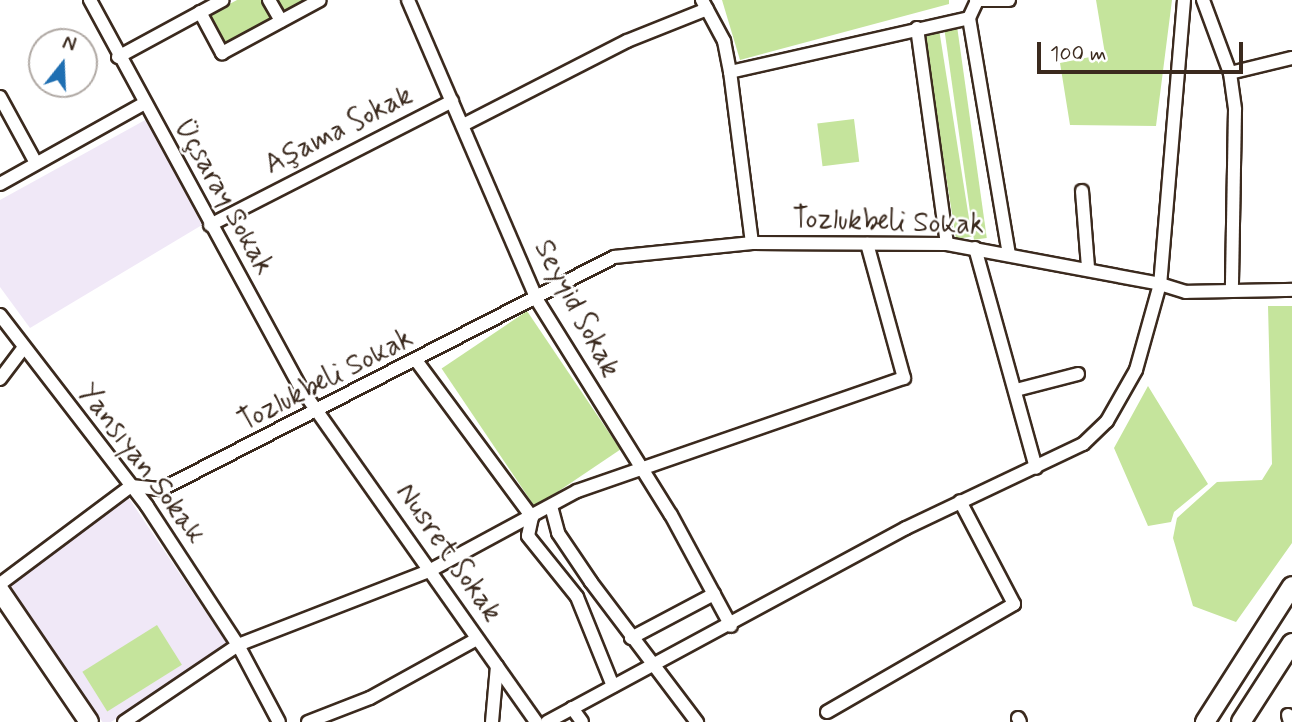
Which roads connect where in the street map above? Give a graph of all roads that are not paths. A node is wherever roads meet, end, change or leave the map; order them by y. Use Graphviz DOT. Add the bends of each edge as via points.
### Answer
graph roads {
  1 [pos="90,0"];
  2 [pos="223,0"];
  3 [pos="269,0"];
  4 [pos="320,0"];
  5 [pos="408,0"];
  6 [pos="976,0"];
  7 [pos="1009,0"];
  8 [pos="1184,0"];
  9 [pos="1203,0"];
  10 [pos="705,5"];
  11 [pos="200,12"];
  12 [pos="969,18"];
  13 [pos="281,21"];
  14 [pos="917,28"];
  15 [pos="118,57"];
  16 [pos="1292,58"];
  17 [pos="730,72"];
  18 [pos="1230,73"];
  19 [pos="0,97"];
  20 [pos="452,101"];
  21 [pos="145,103"];
  22 [pos="463,125"];
  23 [pos="36,163"];
  24 [pos="0,184"];
  25 [pos="1082,191"];
  26 [pos="210,225"];
  27 [pos="752,243"];
  28 [pos="867,244"];
  29 [pos="947,244"];
  30 [pos="975,248"];
  31 [pos="1009,255"];
  32 [pos="1088,268"];
  33 [pos="1160,284"];
  34 [pos="1232,287"];
  35 [pos="1292,290"];
  36 [pos="537,300"];
  37 [pos="0,315"];
  38 [pos="23,348"];
  39 [pos="418,363"];
  40 [pos="1078,374"];
  41 [pos="0,379"];
  42 [pos="1016,390"];
  43 [pos="322,412"];
  44 [pos="640,467"];
  45 [pos="1036,468"];
  46 [pos="131,486"];
  47 [pos="960,501"];
  48 [pos="551,506"];
  49 [pos="532,517"];
  50 [pos="429,571"];
  51 [pos="0,583"];
  52 [pos="1292,586"];
  53 [pos="0,591"];
  54 [pos="714,594"];
  55 [pos="731,626"];
  56 [pos="631,638"];
  57 [pos="477,639"];
  58 [pos="1292,643"];
  59 [pos="238,645"];
  60 [pos="497,666"];
  61 [pos="652,666"];
  62 [pos="613,686"];
  63 [pos="572,708"];
  64 [pos="827,712"];
  65 [pos="82,720"];
  66 [pos="124,722"];
  67 [pos="279,722"];
  68 [pos="308,722"];
  69 [pos="492,722"];
  70 [pos="536,722"];
  71 [pos="547,722"];
  72 [pos="582,722"];
  73 [pos="698,722"];
  74 [pos="1205,722"];
  75 [pos="1241,722"];
  1 -- 15 [label="street, Üçsaray Sokak"];
  2 -- 11 [label="street"];
  3 -- 13 [label="street"];
  4 -- 13 [label="street"];
  5 -- 20 [label="street, Seyyid Sokak"];
  6 -- 7 [label="street"];
  6 -- 12 [label="street"];
  8 -- 33 [label="street"];
  9 -- 18 [label="street"];
  10 -- 17 [label="street"];
  10 -- 22 [label="street"];
  11 -- 13 [label="street" via="222,53"];
  11 -- 15 [label="street"];
  12 -- 14 [label="street"];
  12 -- 31 [label="street"];
  14 -- 17 [label="street"];
  14 -- 29 [label="street"];
  15 -- 21 [label="street, Üçsaray Sokak"];
  16 -- 18 [label="street"];
  17 -- 27 [label="street"];
  18 -- 34 [label="street"];
  19 -- 23 [label="street"];
  20 -- 22 [label="street, Seyyid Sokak"];
  20 -- 26 [label="street, Aşama Sokak"];
  21 -- 23 [label="street"];
  21 -- 26 [label="street, Üçsaray Sokak"];
  22 -- 36 [label="street, Seyyid Sokak"];
  23 -- 24 [label="street"];
  25 -- 32 [label="street"];
  26 -- 43 [label="street, Üçsaray Sokak" via="300,387"];
  27 -- 28 [label="street, Tozlukbeli Sokak"];
  27 -- 36 [label="street, Tozlukbeli Sokak" via="614,257"];
  28 -- 29 [label="street, Tozlukbeli Sokak"];
  28 -- 44 [label="street" via="904,378"];
  29 -- 30 [label="street, Tozlukbeli Sokak"];
  30 -- 31 [label="street, Tozlukbeli Sokak"];
  30 -- 42 [label="street"];
  31 -- 32 [label="street, Tozlukbeli Sokak"];
  32 -- 33 [label="street, Tozlukbeli Sokak"];
  33 -- 34 [label="street, Tozlukbeli Sokak" via="1186,292"];
  33 -- 45 [label="street" via="1136,370 1107,421 1083,444"];
  34 -- 35 [label="street, Tozlukbeli Sokak"];
  36 -- 39 [label="street, Tozlukbeli Sokak"];
  36 -- 44 [label="street, Seyyid Sokak"];
  37 -- 38 [label="street, Yansıyan Sokak"];
  38 -- 41 [label="street"];
  38 -- 46 [label="street, Yansıyan Sokak"];
  39 -- 43 [label="street, Tozlukbeli Sokak"];
  39 -- 49 [label="street"];
  40 -- 42 [label="street"];
  42 -- 45 [label="street"];
  43 -- 46 [label="street, Tozlukbeli Sokak" via="162,489"];
  43 -- 50 [label="street, Nusret Sokak"];
  44 -- 48 [label="street"];
  44 -- 54 [label="street, Seyyid Sokak"];
  45 -- 47 [label="street"];
  46 -- 51 [label="street"];
  46 -- 59 [label="street, Yansıyan Sokak"];
  47 -- 55 [label="street"];
  47 -- 64 [label="street" via="1014,604"];
  48 -- 49 [label="street"];
  48 -- 56 [label="street" via="558,533"];
  49 -- 50 [label="street"];
  49 -- 62 [label="street" via="528,536 577,597"];
  50 -- 57 [label="street, Nusret Sokak"];
  50 -- 59 [label="street"];
  52 -- 74 [label="main road"];
  53 -- 65 [label="main road"];
  54 -- 55 [label="street, Seyyid Sokak"];
  54 -- 56 [label="street"];
  55 -- 61 [label="street"];
  56 -- 61 [label="street"];
  57 -- 60 [label="street, Nusret Sokak"];
  57 -- 68 [label="street" via="370,698"];
  58 -- 75 [label="main road"];
  59 -- 66 [label="street"];
  59 -- 67 [label="street, Yansıyan Sokak"];
  60 -- 69 [label="street"];
  60 -- 70 [label="street, Nusret Sokak"];
  61 -- 62 [label="street"];
  61 -- 73 [label="street"];
  62 -- 63 [label="street"];
  63 -- 71 [label="street"];
  63 -- 72 [label="street"];
}
